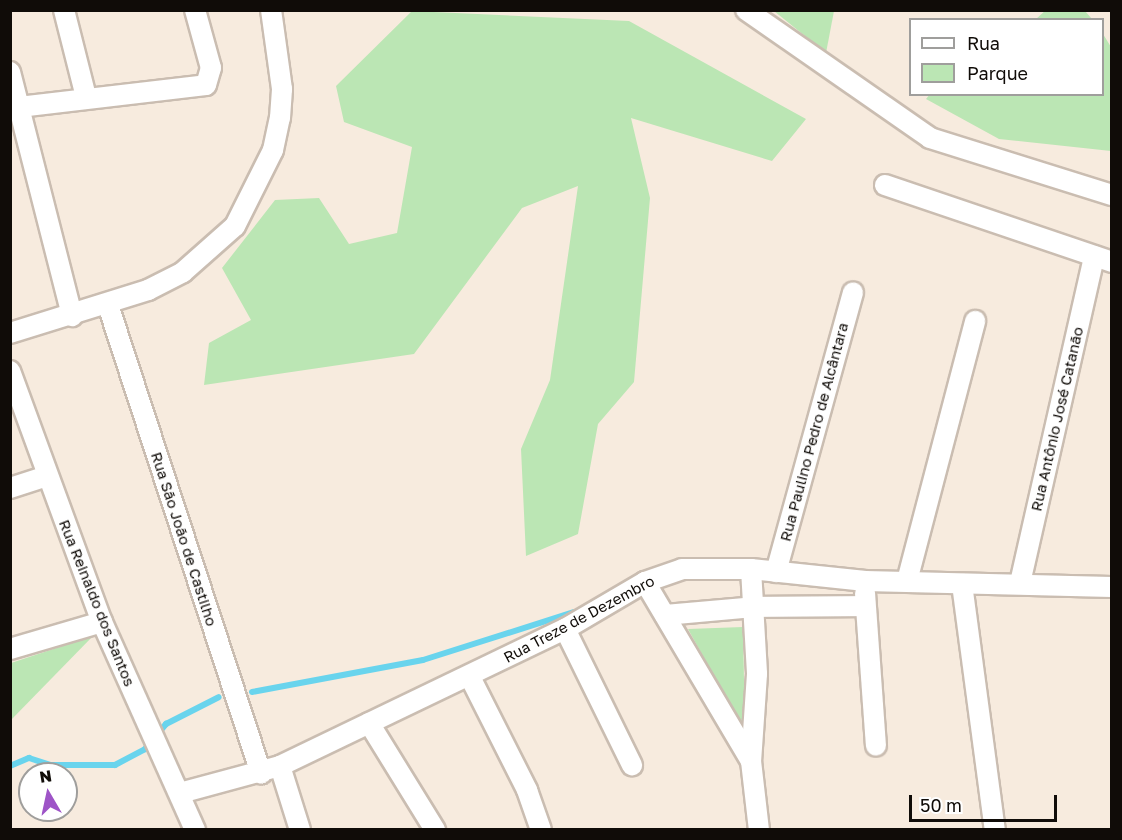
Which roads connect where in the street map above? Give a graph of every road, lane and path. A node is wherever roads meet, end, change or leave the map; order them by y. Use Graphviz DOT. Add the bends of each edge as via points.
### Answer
graph roads {
  1 [pos="64,10"];
  2 [pos="195,10"];
  3 [pos="271,10"];
  4 [pos="746,10"];
  5 [pos="10,72"];
  6 [pos="86,98"];
  7 [pos="19,107"];
  8 [pos="885,185"];
  9 [pos="1112,195"];
  10 [pos="1102,259"];
  11 [pos="853,292"];
  12 [pos="108,304"];
  13 [pos="72,316"];
  14 [pos="975,321"];
  15 [pos="10,333"];
  16 [pos="10,371"];
  17 [pos="47,476"];
  18 [pos="10,488"];
  19 [pos="751,569"];
  20 [pos="776,572"];
  21 [pos="865,581"];
  22 [pos="907,581"];
  23 [pos="645,582"];
  24 [pos="1020,583"];
  25 [pos="962,584"];
  26 [pos="1112,587"];
  27 [pos="864,606"];
  28 [pos="754,607"];
  29 [pos="664,615"];
  30 [pos="102,622"];
  31 [pos="565,629"];
  32 [pos="10,649"];
  33 [pos="470,677"];
  34 [pos="369,723"];
  35 [pos="876,746"];
  36 [pos="751,761"];
  37 [pos="632,765"];
  38 [pos="279,766"];
  39 [pos="261,774"];
  40 [pos="180,793"];
  41 [pos="195,830"];
  42 [pos="300,830"];
  43 [pos="435,830"];
  44 [pos="541,830"];
  45 [pos="759,830"];
  46 [pos="995,830"];
  1 -- 6 [label="street"];
  2 -- 6 [label="street" via="211,68 206,85"];
  3 -- 12 [label="street" via="282,88 280,118 273,150 245,208 235,226 183,272"];
  4 -- 9 [label="street" via="930,138 1072,186"];
  5 -- 7 [label="street"];
  6 -- 7 [label="street"];
  7 -- 13 [label="street"];
  8 -- 10 [label="street"];
  10 -- 24 [label="street, Rua Antônio José Catanão"];
  11 -- 20 [label="street, Rua Paulino Pedro de Alcântara"];
  12 -- 13 [label="street"];
  12 -- 39 [label="street, Rua São João de Castilho"];
  13 -- 15 [label="street"];
  14 -- 22 [label="street"];
  16 -- 17 [label="street, Rua Reinaldo dos Santos"];
  17 -- 18 [label="street"];
  17 -- 30 [label="street, Rua Reinaldo dos Santos"];
  19 -- 20 [label="street, Rua Treze de Dezembro"];
  19 -- 23 [label="street, Rua Treze de Dezembro" via="682,569"];
  19 -- 28 [label="street"];
  20 -- 21 [label="street, Rua Treze de Dezembro"];
  21 -- 22 [label="street, Rua Treze de Dezembro"];
  21 -- 27 [label="street"];
  22 -- 25 [label="street, Rua Treze de Dezembro"];
  23 -- 29 [label="street"];
  23 -- 31 [label="street, Rua Treze de Dezembro"];
  24 -- 25 [label="street, Rua Treze de Dezembro"];
  24 -- 26 [label="street, Rua Treze de Dezembro"];
  25 -- 46 [label="street"];
  27 -- 28 [label="street"];
  27 -- 35 [label="street"];
  28 -- 29 [label="street"];
  28 -- 36 [label="street" via="757,700"];
  29 -- 36 [label="street"];
  30 -- 32 [label="street"];
  30 -- 40 [label="street, Rua Reinaldo dos Santos"];
  31 -- 33 [label="street, Rua Treze de Dezembro"];
  31 -- 37 [label="street"];
  33 -- 34 [label="street, Rua Treze de Dezembro"];
  33 -- 44 [label="street" via="527,790"];
  34 -- 38 [label="street, Rua Treze de Dezembro"];
  34 -- 43 [label="street"];
  36 -- 45 [label="street"];
  38 -- 39 [label="street, Rua Treze de Dezembro"];
  38 -- 42 [label="street"];
  39 -- 40 [label="street, Rua Treze de Dezembro"];
  40 -- 41 [label="street, Rua Reinaldo dos Santos"];
}
